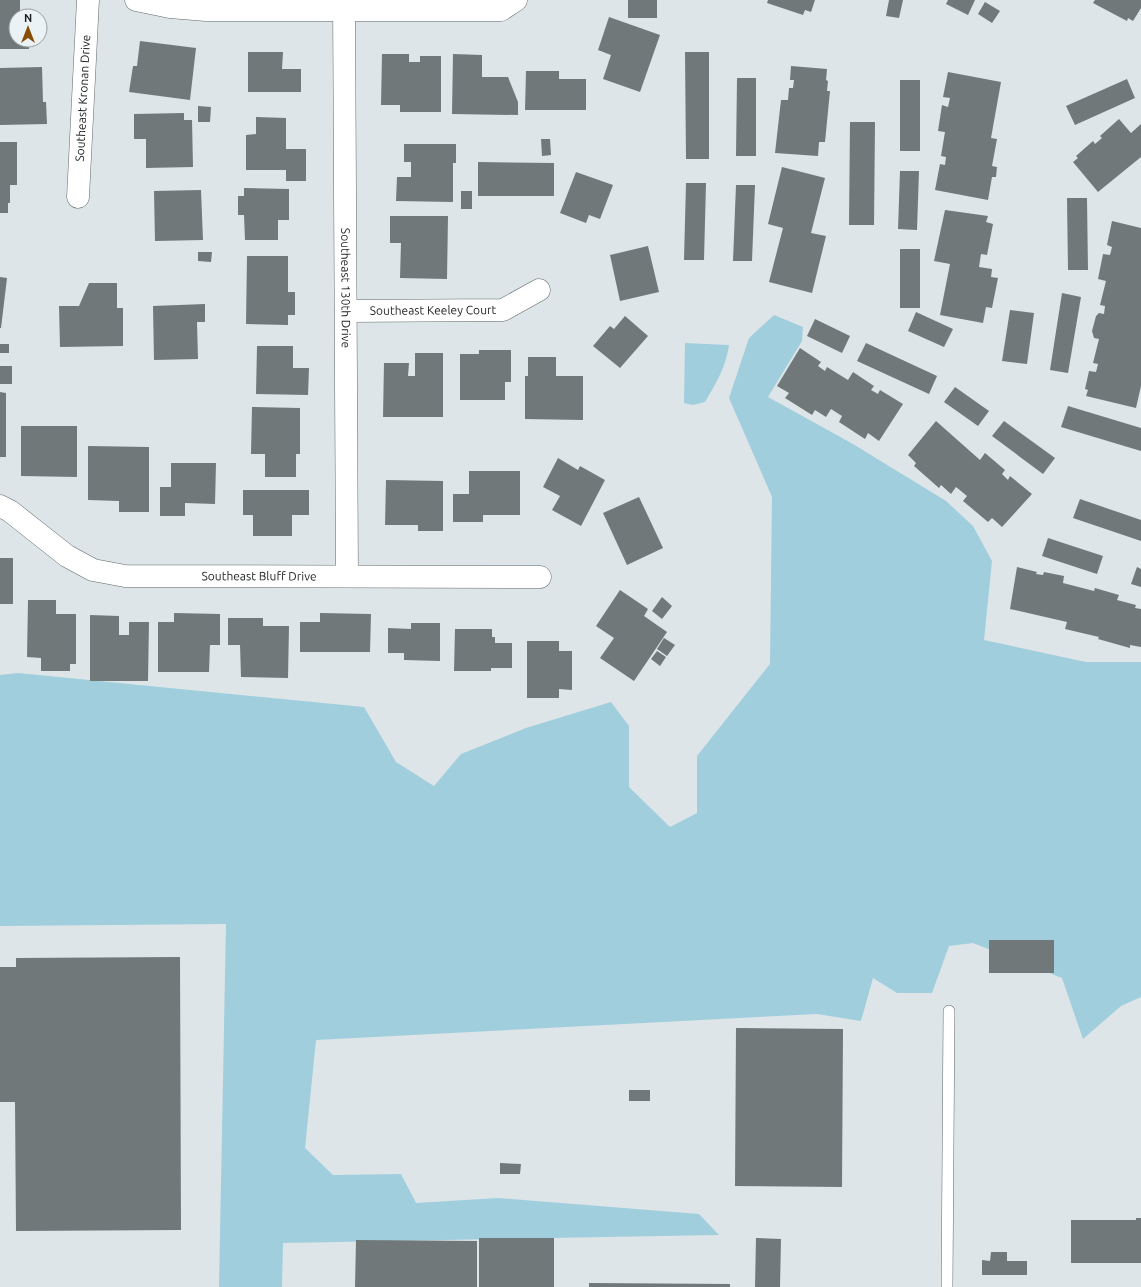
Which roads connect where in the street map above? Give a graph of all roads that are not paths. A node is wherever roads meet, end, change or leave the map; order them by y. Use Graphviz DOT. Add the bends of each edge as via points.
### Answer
graph roads {
  1 [pos="88,0"];
  2 [pos="136,0"];
  3 [pos="516,0"];
  4 [pos="344,5"];
  5 [pos="78,197"];
  6 [pos="539,290"];
  7 [pos="346,311"];
  8 [pos="0,506"];
  9 [pos="347,576"];
  10 [pos="540,577"];
  11 [pos="949,1011"];
  12 [pos="947,1287"];
  1 -- 5 [label="street, Southeast Kronan Drive"];
  2 -- 4 [label="street" via="170,7 206,10"];
  3 -- 4 [label="street" via="501,10"];
  4 -- 7 [label="street, Southeast 130th Drive"];
  6 -- 7 [label="street, Southeast Keeley Court" via="503,310"];
  7 -- 9 [label="street, Southeast 130th Drive"];
  8 -- 9 [label="street, Southeast Bluff Drive" via="67,556 93,570 125,576"];
  9 -- 10 [label="street, Southeast Bluff Drive"];
  11 -- 12 [label="lane"];
}
